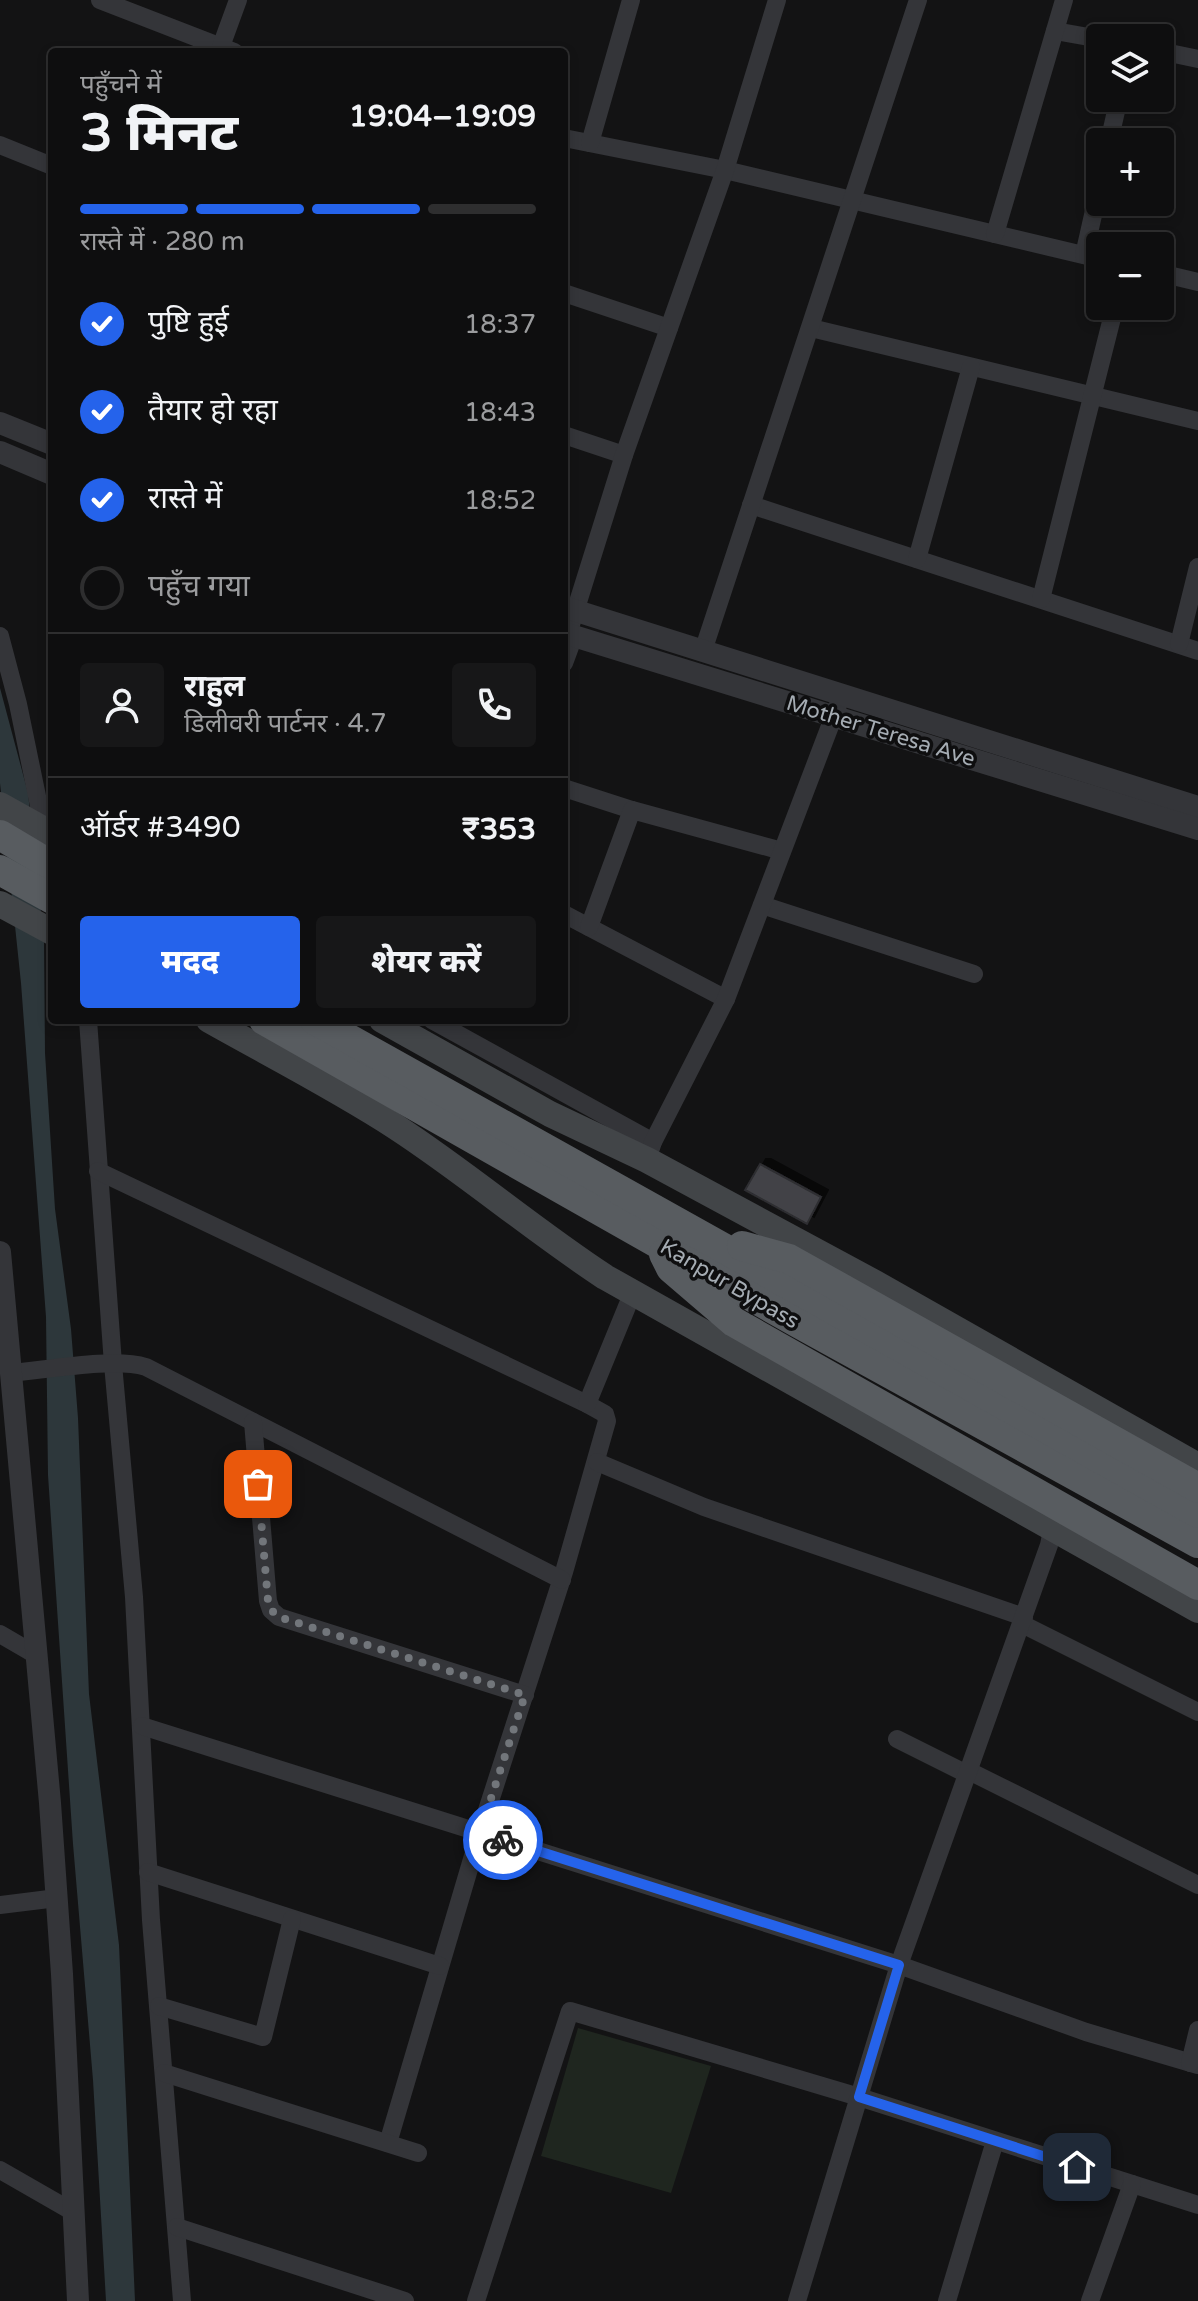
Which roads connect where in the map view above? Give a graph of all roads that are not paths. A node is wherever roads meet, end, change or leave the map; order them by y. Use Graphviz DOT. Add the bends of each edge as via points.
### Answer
graph roads {
  1 [pos="100,0"];
  2 [pos="238,0"];
  3 [pos="629,0"];
  4 [pos="777,0"];
  5 [pos="918,0"];
  6 [pos="1064,0"];
  7 [pos="1055,31"];
  8 [pos="1086,37"];
  9 [pos="217,48"];
  10 [pos="225,48"];
  11 [pos="1174,54"];
  12 [pos="1198,59"];
  13 [pos="568,139"];
  14 [pos="590,143"];
  15 [pos="0,145"];
  16 [pos="48,164"];
  17 [pos="725,170"];
  18 [pos="853,201"];
  19 [pos="995,234"];
  20 [pos="1086,256"];
  21 [pos="1174,276"];
  22 [pos="1198,282"];
  23 [pos="568,294"];
  24 [pos="1111,320"];
  25 [pos="669,328"];
  26 [pos="811,328"];
  27 [pos="971,367"];
  28 [pos="1092,396"];
  29 [pos="1198,421"];
  30 [pos="0,423"];
  31 [pos="568,436"];
  32 [pos="48,442"];
  33 [pos="0,452"];
  34 [pos="624,455"];
  35 [pos="48,472"];
  36 [pos="751,505"];
  37 [pos="917,559"];
  38 [pos="1198,567"];
  39 [pos="1041,599"];
  40 [pos="569,609"];
  41 [pos="569,634"];
  42 [pos="0,636"];
  43 [pos="1179,644"];
  44 [pos="703,651"];
  45 [pos="1198,651"];
  46 [pos="838,705"];
  47 [pos="568,789"];
  48 [pos="0,805"];
  49 [pos="1198,807"];
  50 [pos="632,810"];
  51 [pos="45,821"];
  52 [pos="1198,829"];
  53 [pos="0,835"];
  54 [pos="782,851"];
  55 [pos="48,864"];
  56 [pos="0,870"];
  57 [pos="0,904"];
  58 [pos="762,905"];
  59 [pos="568,916"];
  60 [pos="48,918"];
  61 [pos="48,919"];
  62 [pos="589,927"];
  63 [pos="974,974"];
  64 [pos="726,999"];
  65 [pos="88,1024"];
  66 [pos="216,1024"];
  67 [pos="271,1024"];
  68 [pos="322,1024"];
  69 [pos="389,1024"];
  70 [pos="439,1024"];
  71 [pos="650,1151"];
  72 [pos="98,1171"];
  73 [pos="658,1242"];
  74 [pos="0,1252"];
  75 [pos="633,1292"];
  76 [pos="113,1364"];
  77 [pos="11,1373"];
  78 [pos="587,1404"];
  79 [pos="253,1422"];
  80 [pos="597,1462"];
  81 [pos="1196,1488"];
  82 [pos="1052,1530"];
  83 [pos="1198,1543"];
  84 [pos="562,1580"];
  85 [pos="1198,1585"];
  86 [pos="1198,1610"];
  87 [pos="1023,1621"];
  88 [pos="0,1634"];
  89 [pos="36,1655"];
  90 [pos="525,1695"];
  91 [pos="1198,1712"];
  92 [pos="142,1726"];
  93 [pos="897,1739"];
  94 [pos="969,1771"];
  95 [pos="480,1832"];
  96 [pos="148,1872"];
  97 [pos="1198,1885"];
  98 [pos="57,1898"];
  99 [pos="0,1905"];
  100 [pos="292,1919"];
  101 [pos="899,1965"];
  102 [pos="440,1966"];
  103 [pos="159,2006"];
  104 [pos="1198,2030"];
  105 [pos="1194,2064"];
  106 [pos="164,2073"];
  107 [pos="859,2097"];
  108 [pos="995,2141"];
  109 [pos="388,2143"];
  110 [pos="418,2153"];
  111 [pos="0,2170"];
  112 [pos="1132,2184"];
  113 [pos="1198,2205"];
  114 [pos="75,2213"];
  115 [pos="177,2227"];
  116 [pos="78,2301"];
  117 [pos="182,2301"];
  118 [pos="405,2301"];
  119 [pos="476,2301"];
  120 [pos="797,2301"];
  121 [pos="947,2301"];
  122 [pos="1090,2301"];
  1 -- 9 [label="street"];
  2 -- 10 [label="street"];
  3 -- 14 [label="street"];
  4 -- 17 [label="street"];
  5 -- 18 [label="street"];
  6 -- 7 [label="street"];
  7 -- 8 [label="street"];
  7 -- 19 [label="street"];
  11 -- 12 [label="street"];
  13 -- 14 [label="street"];
  14 -- 17 [label="street"];
  15 -- 16 [label="street"];
  17 -- 18 [label="street"];
  17 -- 25 [label="street"];
  18 -- 19 [label="street"];
  18 -- 26 [label="street"];
  19 -- 20 [label="street"];
  21 -- 22 [label="street"];
  23 -- 25 [label="street"];
  24 -- 28 [label="street"];
  25 -- 34 [label="street"];
  26 -- 27 [label="street"];
  26 -- 36 [label="street"];
  27 -- 28 [label="street"];
  27 -- 37 [label="street"];
  28 -- 29 [label="street"];
  28 -- 39 [label="street"];
  30 -- 32 [label="street"];
  31 -- 34 [label="street"];
  33 -- 35 [label="street"];
  34 -- 40 [label="street"];
  36 -- 37 [label="street"];
  36 -- 44 [label="street"];
  37 -- 39 [label="street"];
  38 -- 43 [label="street"];
  39 -- 43 [label="street"];
  40 -- 41 [label="street"];
  40 -- 44 [label="street"];
  41 -- 46 [label="street, Mother Teresa Ave"];
  42 -- 51 [label="street"];
  43 -- 45 [label="street"];
  44 -- 46 [label="street"];
  46 -- 49 [label="street"];
  46 -- 52 [label="street, Mother Teresa Ave"];
  46 -- 54 [label="street"];
  47 -- 50 [label="street"];
  48 -- 51 [label="main road"];
  50 -- 54 [label="street"];
  50 -- 62 [label="street"];
  53 -- 55 [label="highway"];
  54 -- 58 [label="street"];
  56 -- 60 [label="highway"];
  57 -- 61 [label="main road"];
  58 -- 63 [label="street"];
  58 -- 64 [label="street"];
  59 -- 62 [label="street"];
  62 -- 64 [label="street"];
  64 -- 71 [label="street"];
  65 -- 72 [label="street"];
  66 -- 75 [label="main road" via="393,1125 556,1245"];
  67 -- 73 [label="highway, Kanpur Bypass"];
  68 -- 81 [label="highway, Kanpur Bypass" via="693,1232"];
  69 -- 71 [label="main road" via="550,1114"];
  70 -- 71 [label="street"];
  71 -- 81 [label="main road" via="875,1283"];
  72 -- 76 [label="street"];
  72 -- 78 [label="street"];
  73 -- 83 [label="highway, Kanpur Bypass"];
  73 -- 85 [label="highway" via="671,1268 734,1322"];
  74 -- 77 [label="street"];
  75 -- 78 [label="street"];
  75 -- 82 [label="main road"];
  76 -- 77 [label="street"];
  76 -- 79 [label="street" via="146,1367"];
  76 -- 92 [label="street"];
  77 -- 89 [label="street"];
  78 -- 80 [label="street" via="605,1414 607,1421"];
  79 -- 84 [label="street"];
  79 -- 90 [label="street" via="271,1610 279,1617"];
  80 -- 84 [label="street"];
  80 -- 87 [label="street" via="704,1507"];
  82 -- 86 [label="main road"];
  82 -- 87 [label="street"];
  84 -- 90 [label="street"];
  87 -- 91 [label="street"];
  87 -- 94 [label="street"];
  88 -- 89 [label="street"];
  89 -- 98 [label="street"];
  90 -- 95 [label="street"];
  92 -- 95 [label="street"];
  92 -- 96 [label="street"];
  93 -- 94 [label="street"];
  94 -- 97 [label="street"];
  94 -- 101 [label="street"];
  95 -- 101 [label="street"];
  95 -- 102 [label="street"];
  96 -- 100 [label="street"];
  96 -- 103 [label="street"];
  98 -- 99 [label="street"];
  98 -- 114 [label="street"];
  100 -- 102 [label="street"];
  100 -- 103 [label="street" via="263,2037"];
  101 -- 105 [label="street" via="1086,2032"];
  101 -- 107 [label="street"];
  102 -- 109 [label="street"];
  103 -- 106 [label="street"];
  104 -- 105 [label="street"];
  106 -- 109 [label="street"];
  106 -- 115 [label="street"];
  107 -- 108 [label="street"];
  107 -- 119 [label="street" via="570,2011"];
  107 -- 120 [label="street"];
  108 -- 112 [label="street"];
  108 -- 121 [label="street"];
  109 -- 110 [label="street"];
  111 -- 114 [label="street"];
  112 -- 113 [label="street"];
  112 -- 122 [label="street"];
  114 -- 116 [label="street"];
  115 -- 117 [label="street"];
  115 -- 118 [label="street"];
}
